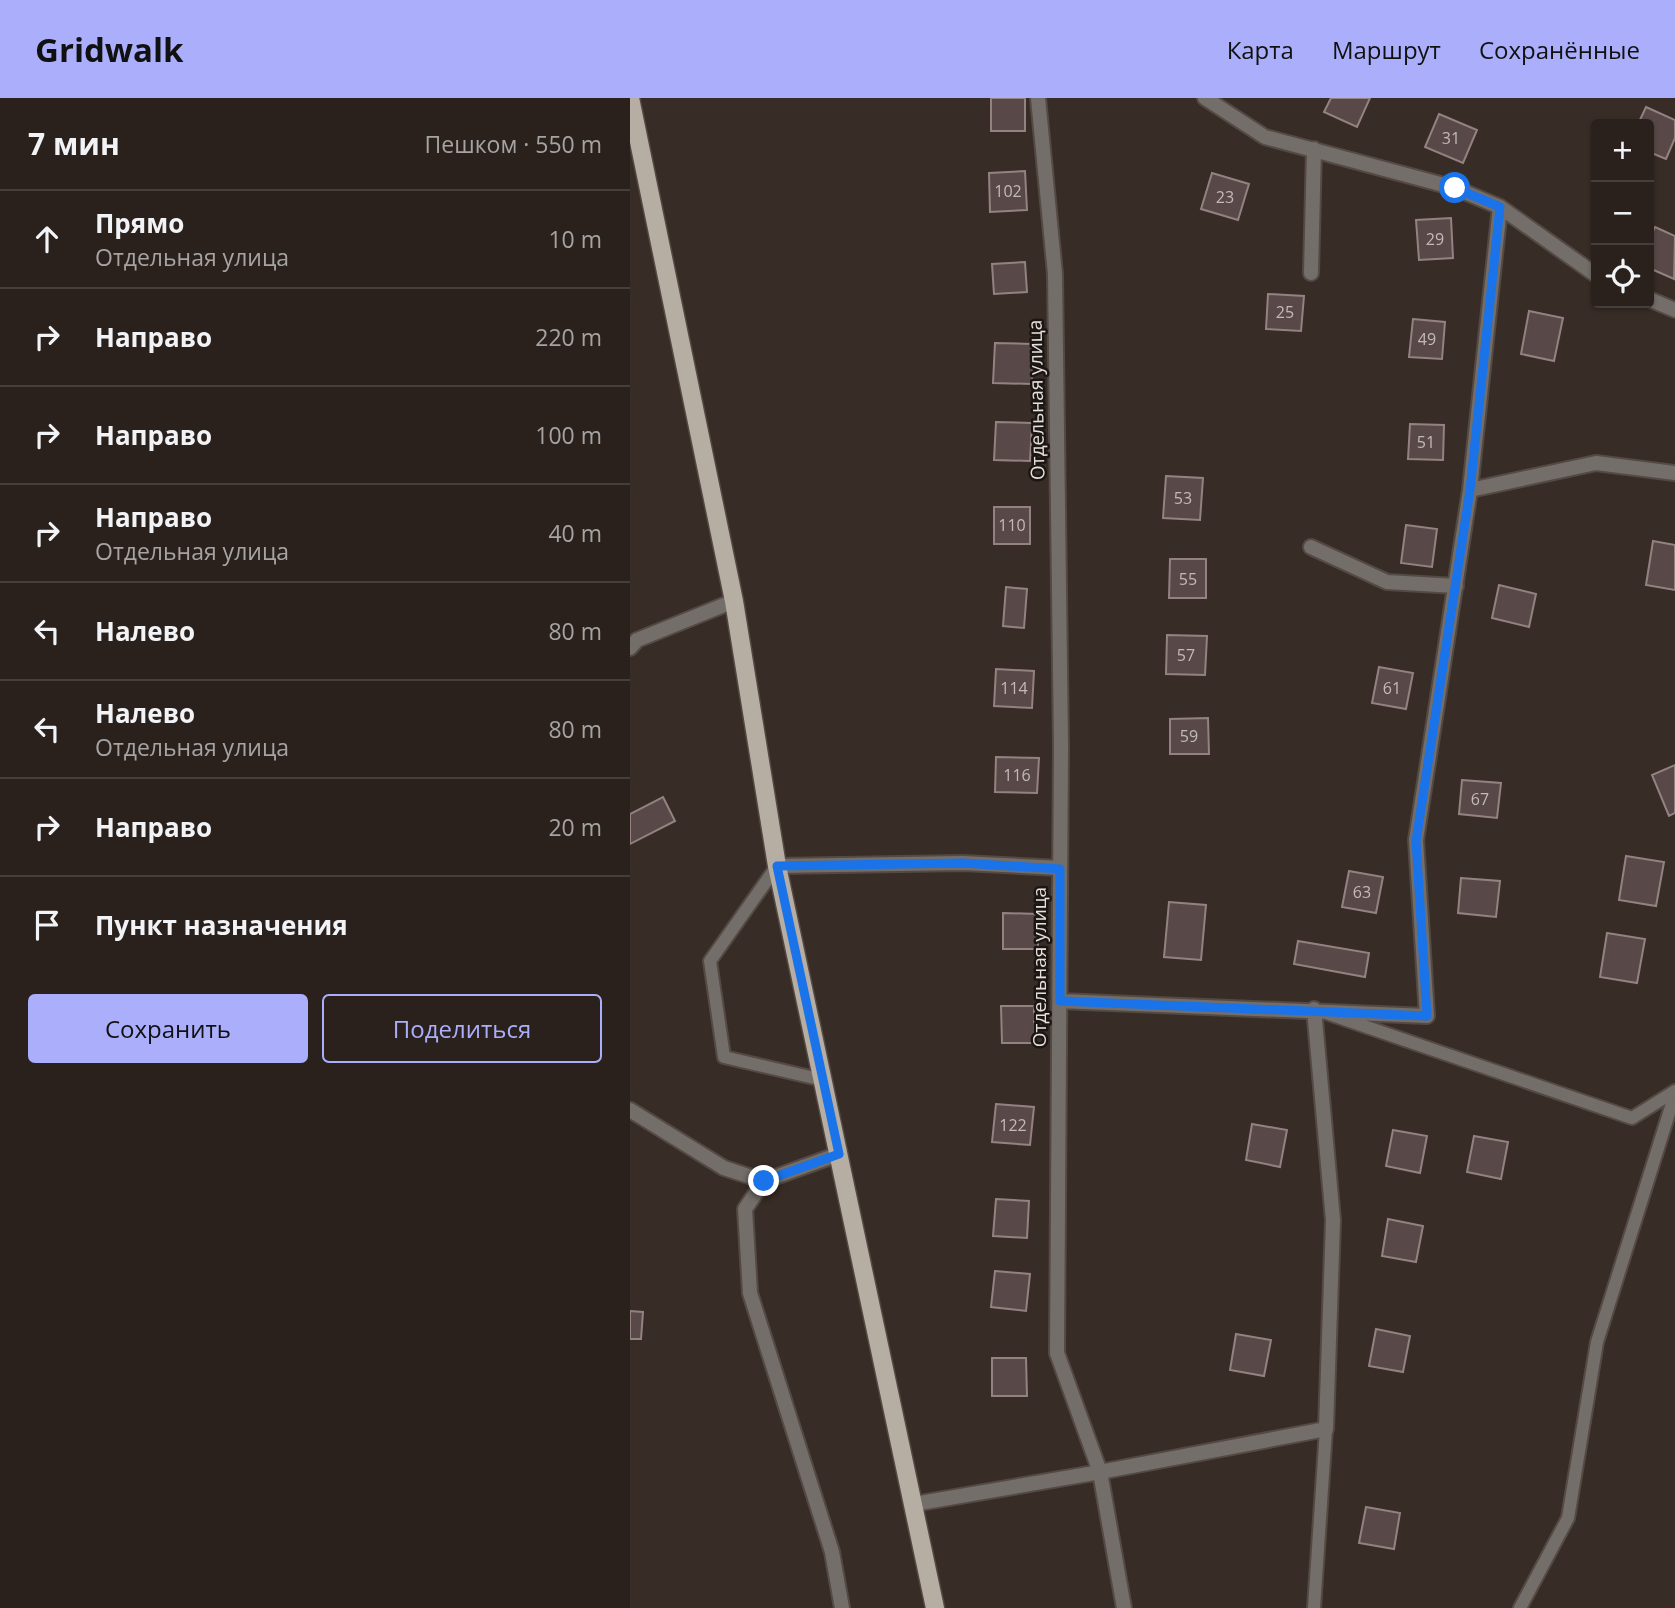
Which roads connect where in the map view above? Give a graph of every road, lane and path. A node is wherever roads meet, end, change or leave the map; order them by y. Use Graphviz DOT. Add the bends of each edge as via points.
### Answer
graph roads {
  1 [pos="630,98"];
  2 [pos="1038,98"];
  3 [pos="1205,98"];
  4 [pos="1314,149"];
  5 [pos="1500,207"];
  6 [pos="1591,271"];
  7 [pos="1311,272"];
  8 [pos="1654,301"];
  9 [pos="1675,310"];
  10 [pos="1675,473"];
  11 [pos="1470,490"];
  12 [pos="1311,547"];
  13 [pos="1456,586"];
  14 [pos="734,601"];
  15 [pos="630,648"];
  16 [pos="777,866"];
  17 [pos="1060,869"];
  18 [pos="1060,1001"];
  19 [pos="1314,1009"];
  20 [pos="823,1080"];
  21 [pos="1675,1093"];
  22 [pos="630,1110"];
  23 [pos="839,1154"];
  24 [pos="764,1181"];
  25 [pos="1326,1429"];
  26 [pos="1100,1472"];
  27 [pos="914,1504"];
  28 [pos="842,1608"];
  29 [pos="935,1608"];
  30 [pos="1124,1608"];
  31 [pos="1314,1608"];
  32 [pos="1520,1608"];
  1 -- 14 [label="main road"];
  2 -- 17 [label="street, Отдельная улица" via="1055,274"];
  3 -- 4 [label="street" via="1265,136"];
  4 -- 5 [label="street" via="1455,188"];
  4 -- 7 [label="street"];
  5 -- 6 [label="street"];
  5 -- 11 [label="street"];
  8 -- 9 [label="street"];
  10 -- 11 [label="street" via="1596,463"];
  11 -- 13 [label="street"];
  12 -- 13 [label="street" via="1387,582"];
  13 -- 19 [label="street" via="1416,841 1427,1016"];
  14 -- 15 [label="street" via="637,640"];
  14 -- 16 [label="main road"];
  16 -- 17 [label="street" via="963,863"];
  16 -- 20 [label="main road"];
  16 -- 20 [label="lane" via="710,961 724,1057"];
  17 -- 18 [label="street, Отдельная улица"];
  18 -- 19 [label="street"];
  18 -- 26 [label="street, Отдельная улица" via="1057,1353"];
  19 -- 21 [label="lane" via="1632,1118"];
  19 -- 25 [label="street" via="1332,1220"];
  20 -- 23 [label="main road"];
  21 -- 32 [label="lane" via="1597,1342 1568,1518"];
  22 -- 24 [label="street" via="724,1168"];
  23 -- 24 [label="street"];
  23 -- 27 [label="main road"];
  24 -- 28 [label="street" via="745,1209 750,1293 832,1552"];
  25 -- 26 [label="street"];
  25 -- 31 [label="lane"];
  26 -- 27 [label="street"];
  26 -- 30 [label="street, Отдельная улица"];
  27 -- 29 [label="main road"];
}
